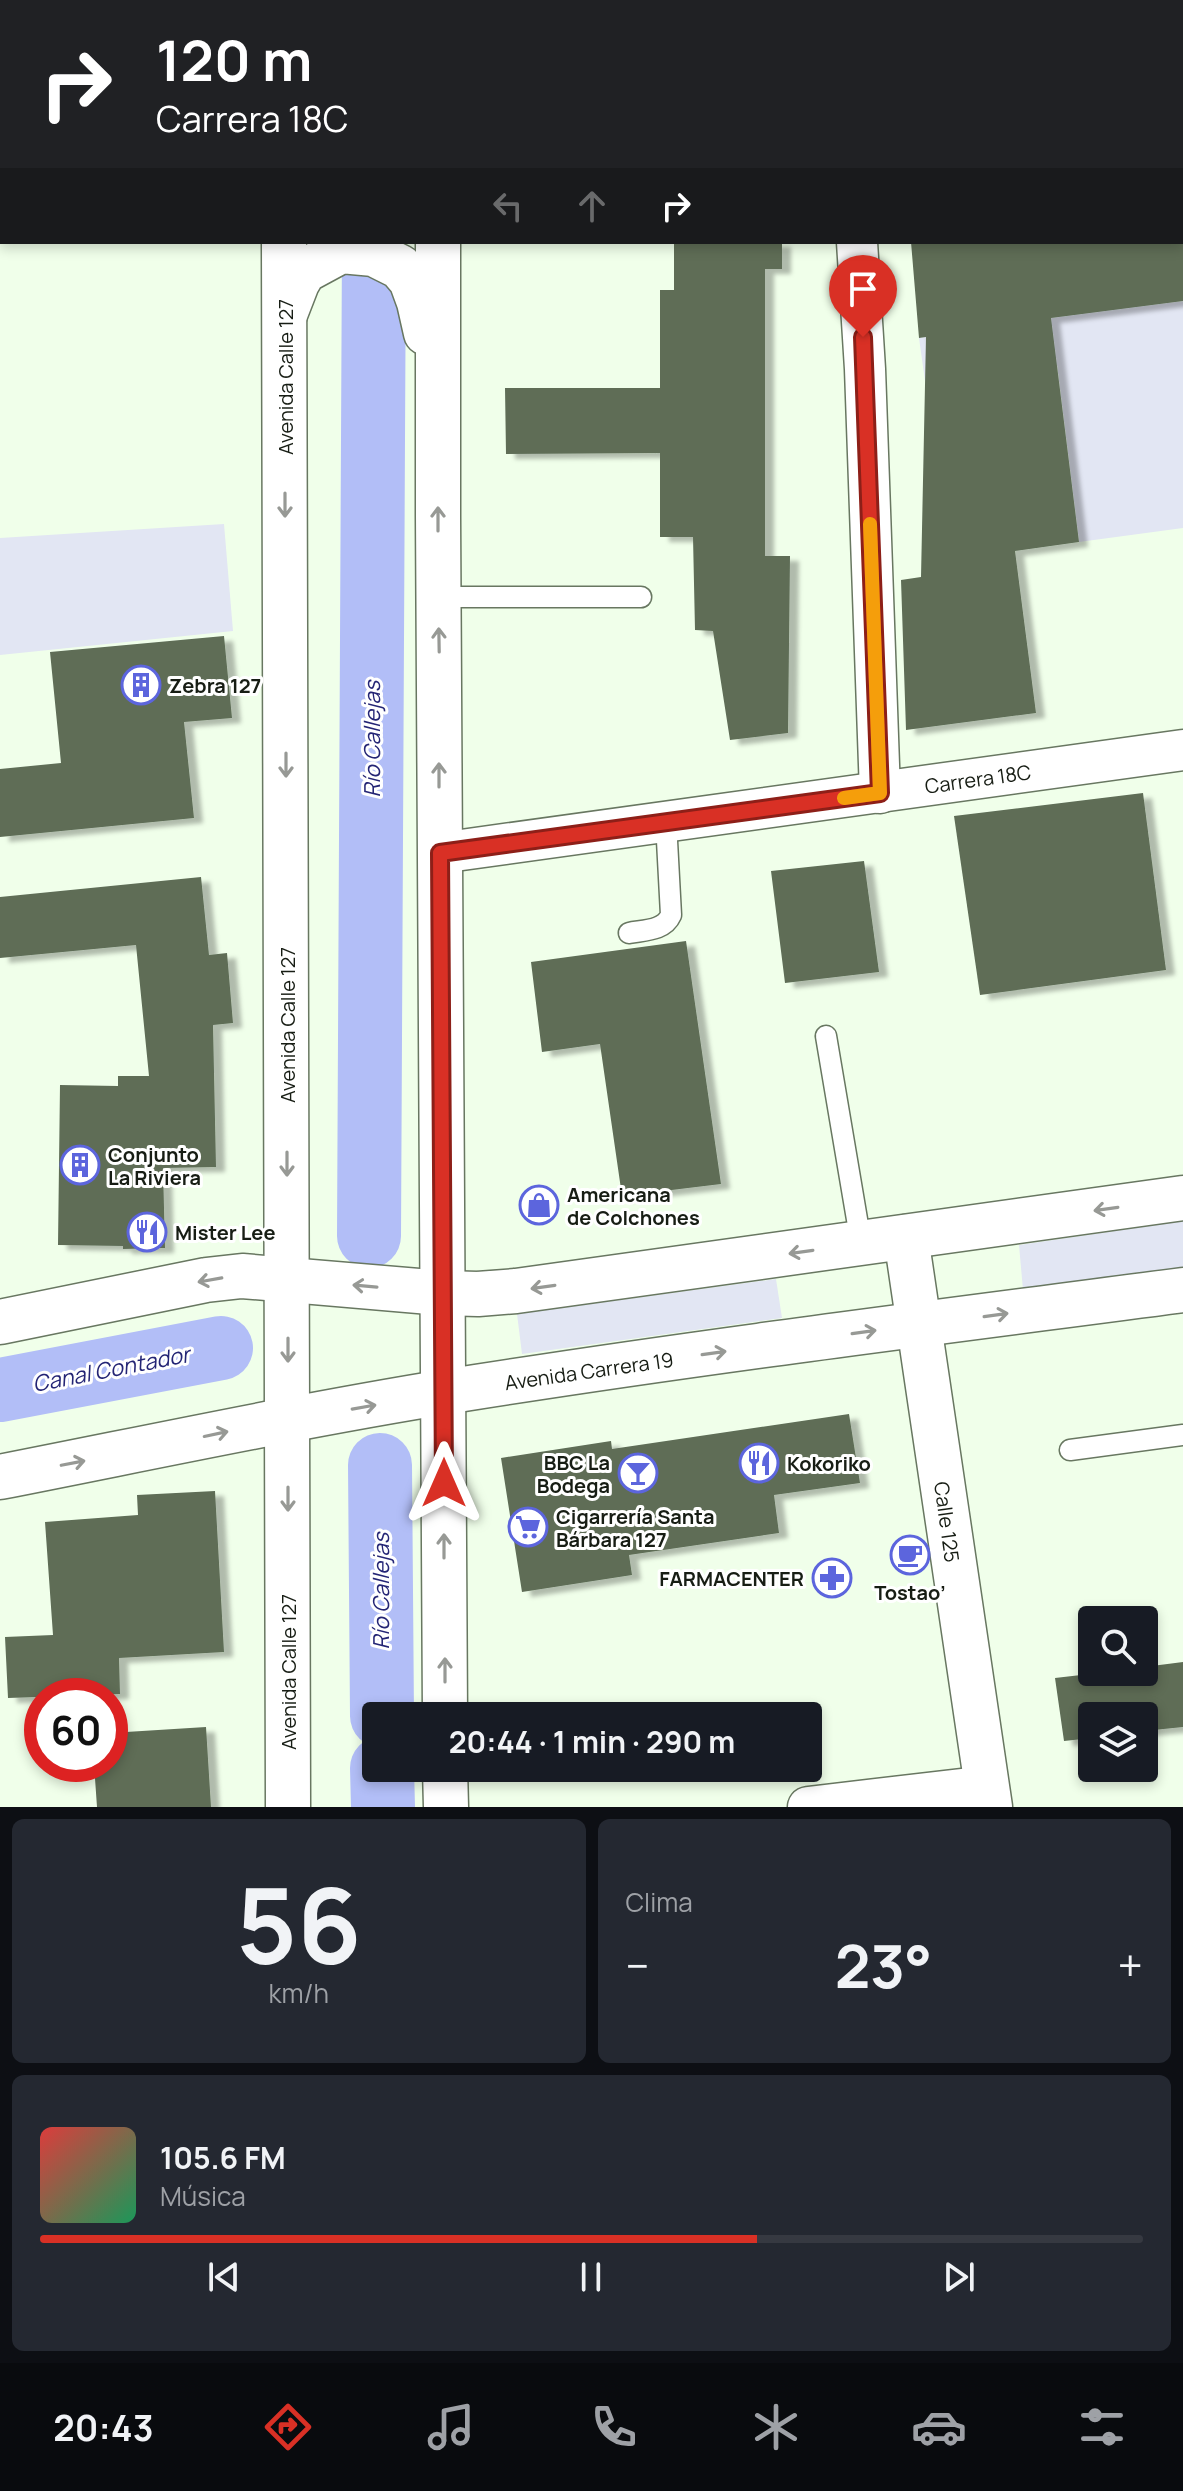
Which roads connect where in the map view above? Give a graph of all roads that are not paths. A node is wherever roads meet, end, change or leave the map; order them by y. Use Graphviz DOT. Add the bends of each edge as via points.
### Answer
graph roads {
  1 [pos="438,244"];
  2 [pos="857,244"];
  3 [pos="294,257"];
  4 [pos="438,394"];
  5 [pos="438,597"];
  6 [pos="641,597"];
  7 [pos="1183,750"];
  8 [pos="880,793"];
  9 [pos="666,822"];
  10 [pos="440,853"];
  11 [pos="629,933"];
  12 [pos="826,1036"];
  13 [pos="1183,1198"];
  14 [pos="906,1237"];
  15 [pos="861,1243"];
  16 [pos="287,1279"];
  17 [pos="1183,1290"];
  18 [pos="442,1293"];
  19 [pos="0,1322"];
  20 [pos="918,1326"];
  21 [pos="443,1393"];
  22 [pos="288,1421"];
  23 [pos="1183,1435"];
  24 [pos="1070,1450"];
  25 [pos="0,1477"];
  26 [pos="445,1702"];
  27 [pos="445,1782"];
  28 [pos="988,1796"];
  29 [pos="288,1807"];
  30 [pos="446,1807"];
  31 [pos="808,1807"];
  1 -- 4 [label="main road"];
  2 -- 8 [label="street"];
  3 -- 4 [label="main road" via="341,251 374,254 400,267 419,302"];
  3 -- 16 [label="main road, Avenida Calle 127, one-way" via="297,283 285,315"];
  5 -- 4 [label="main road, one-way"];
  5 -- 6 [label="lane"];
  10 -- 5 [label="main road, one-way"];
  7 -- 8 [label="street, Carrera 18C"];
  8 -- 9 [label="street, Carrera 18C"];
  9 -- 10 [label="street, Carrera 18C"];
  9 -- 11 [label="lane" via="671,915 660,927"];
  10 -- 18 [label="main road"];
  12 -- 15 [label="lane"];
  13 -- 14 [label="main road, one-way"];
  14 -- 15 [label="main road"];
  14 -- 20 [label="main road, Calle 125"];
  15 -- 18 [label="main road, one-way" via="516,1291"];
  18 -- 16 [label="main road, one-way"];
  16 -- 19 [label="main road, one-way" via="225,1277"];
  16 -- 22 [label="main road, Avenida Calle 127, one-way"];
  20 -- 17 [label="main road, Avenida Carrera 19, one-way"];
  18 -- 21 [label="main road"];
  21 -- 20 [label="main road, Avenida Carrera 19, one-way"];
  20 -- 28 [label="main road, Calle 125"];
  22 -- 21 [label="main road, Avenida Carrera 19, one-way"];
  26 -- 21 [label="main road, one-way"];
  25 -- 22 [label="main road, Avenida Carrera 19, one-way"];
  22 -- 29 [label="main road, Avenida Calle 127, one-way"];
  23 -- 24 [label="lane"];
  27 -- 30 [label="main road"];
  28 -- 31 [label="street"];
}
